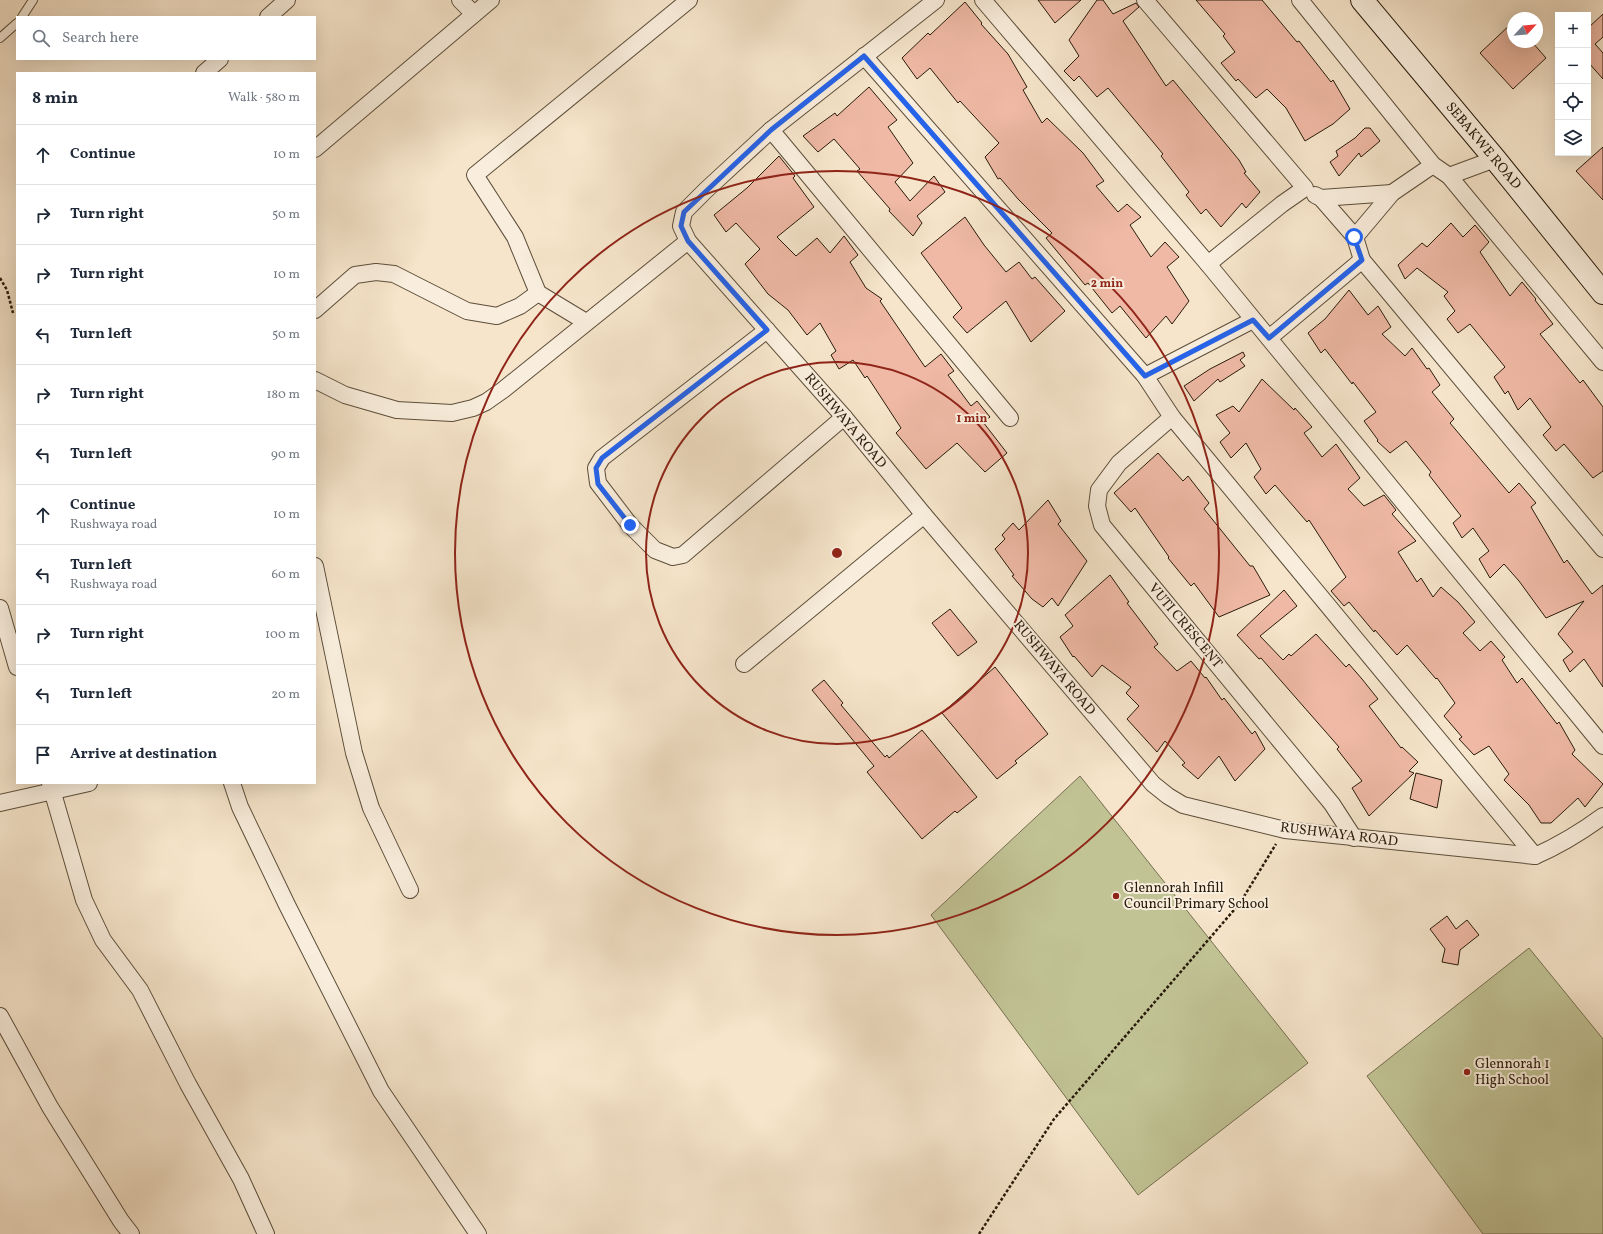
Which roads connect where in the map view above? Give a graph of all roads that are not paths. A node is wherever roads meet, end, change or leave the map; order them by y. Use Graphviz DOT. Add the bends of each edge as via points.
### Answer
graph roads {
  1 [pos="34,0"];
  2 [pos="287,0"];
  3 [pos="460,0"];
  4 [pos="491,0"];
  5 [pos="936,0"];
  6 [pos="983,0"];
  7 [pos="1146,0"];
  8 [pos="1300,0"];
  9 [pos="1362,0"];
  10 [pos="685,1"];
  11 [pos="474,14"];
  12 [pos="23,16"];
  13 [pos="269,16"];
  14 [pos="16,24"];
  15 [pos="0,38"];
  16 [pos="864,56"];
  17 [pos="219,60"];
  18 [pos="205,72"];
  19 [pos="771,130"];
  20 [pos="316,148"];
  21 [pos="1495,159"];
  22 [pos="1433,165"];
  23 [pos="1449,176"];
  24 [pos="1305,188"];
  25 [pos="1392,193"];
  26 [pos="1321,198"];
  27 [pos="1354,237"];
  28 [pos="688,241"];
  29 [pos="1362,260"];
  30 [pos="1208,264"];
  31 [pos="538,293"];
  32 [pos="1603,293"];
  33 [pos="316,309"];
  34 [pos="1253,320"];
  35 [pos="586,322"];
  36 [pos="767,330"];
  37 [pos="1269,338"];
  38 [pos="1603,362"];
  39 [pos="1145,376"];
  40 [pos="316,380"];
  41 [pos="844,417"];
  42 [pos="1172,417"];
  43 [pos="1010,418"];
  44 [pos="924,515"];
  45 [pos="1603,549"];
  46 [pos="316,571"];
  47 [pos="0,608"];
  48 [pos="16,664"];
  49 [pos="744,664"];
  50 [pos="1603,746"];
  51 [pos="80,784"];
  52 [pos="232,784"];
  53 [pos="52,787"];
  54 [pos="0,803"];
  55 [pos="1603,816"];
  56 [pos="1354,838"];
  57 [pos="1535,856"];
  58 [pos="410,890"];
  59 [pos="0,1016"];
  60 [pos="131,1234"];
  61 [pos="266,1234"];
  62 [pos="478,1234"];
  1 -- 12 [label="lane"];
  2 -- 13 [label="street"];
  3 -- 11 [label="street"];
  4 -- 11 [label="street"];
  5 -- 16 [label="street, RUSHWAYA ROAD"];
  6 -- 30 [label="street"];
  7 -- 24 [label="street"];
  8 -- 22 [label="street"];
  9 -- 21 [label="street, SEBAKWE ROAD"];
  10 -- 31 [label="street" via="475,175 515,237"];
  11 -- 20 [label="street"];
  14 -- 15 [label="lane"];
  16 -- 19 [label="street, RUSHWAYA ROAD"];
  16 -- 39 [label="street"];
  17 -- 18 [label="street"];
  19 -- 28 [label="street, RUSHWAYA ROAD" via="684,212 681,226"];
  19 -- 43 [label="street"];
  21 -- 23 [label="street"];
  21 -- 32 [label="street, SEBAKWE ROAD"];
  22 -- 23 [label="street"];
  22 -- 25 [label="street"];
  23 -- 38 [label="street"];
  24 -- 26 [label="street"];
  24 -- 30 [label="street"];
  25 -- 26 [label="street"];
  25 -- 27 [label="street"];
  26 -- 27 [label="street"];
  27 -- 29 [label="street"];
  28 -- 35 [label="street"];
  28 -- 36 [label="street, RUSHWAYA ROAD"];
  29 -- 37 [label="street"];
  29 -- 45 [label="street"];
  30 -- 34 [label="street"];
  31 -- 33 [label="street" via="520,306 497,316 467,311 394,274 376,272 355,275"];
  31 -- 35 [label="street"];
  34 -- 37 [label="street"];
  34 -- 39 [label="street"];
  35 -- 40 [label="street" via="503,390 473,408 452,412 397,410 345,395"];
  36 -- 41 [label="street, RUSHWAYA ROAD"];
  36 -- 41 [label="street" via="602,458 596,468 598,484 630,525 655,550 673,557 683,555"];
  37 -- 50 [label="street"];
  39 -- 42 [label="street"];
  41 -- 44 [label="street, RUSHWAYA ROAD"];
  42 -- 56 [label="street, VUTI CRESCENT" via="1119,463 1099,490 1097,506 1102,525 1332,804"];
  42 -- 57 [label="street"];
  44 -- 49 [label="street"];
  44 -- 56 [label="street, RUSHWAYA ROAD" via="1153,784 1168,796 1183,805 1285,830"];
  46 -- 58 [label="street" via="354,752 371,808"];
  47 -- 48 [label="street"];
  51 -- 53 [label="street"];
  52 -- 62 [label="street" via="240,807 287,905 381,1091"];
  53 -- 54 [label="street"];
  53 -- 61 [label="street" via="84,900 93,920 103,940 140,990 241,1179"];
  55 -- 57 [label="street" via="1580,833"];
  56 -- 57 [label="street, RUSHWAYA ROAD"];
  59 -- 60 [label="street" via="50,1107"];
}
